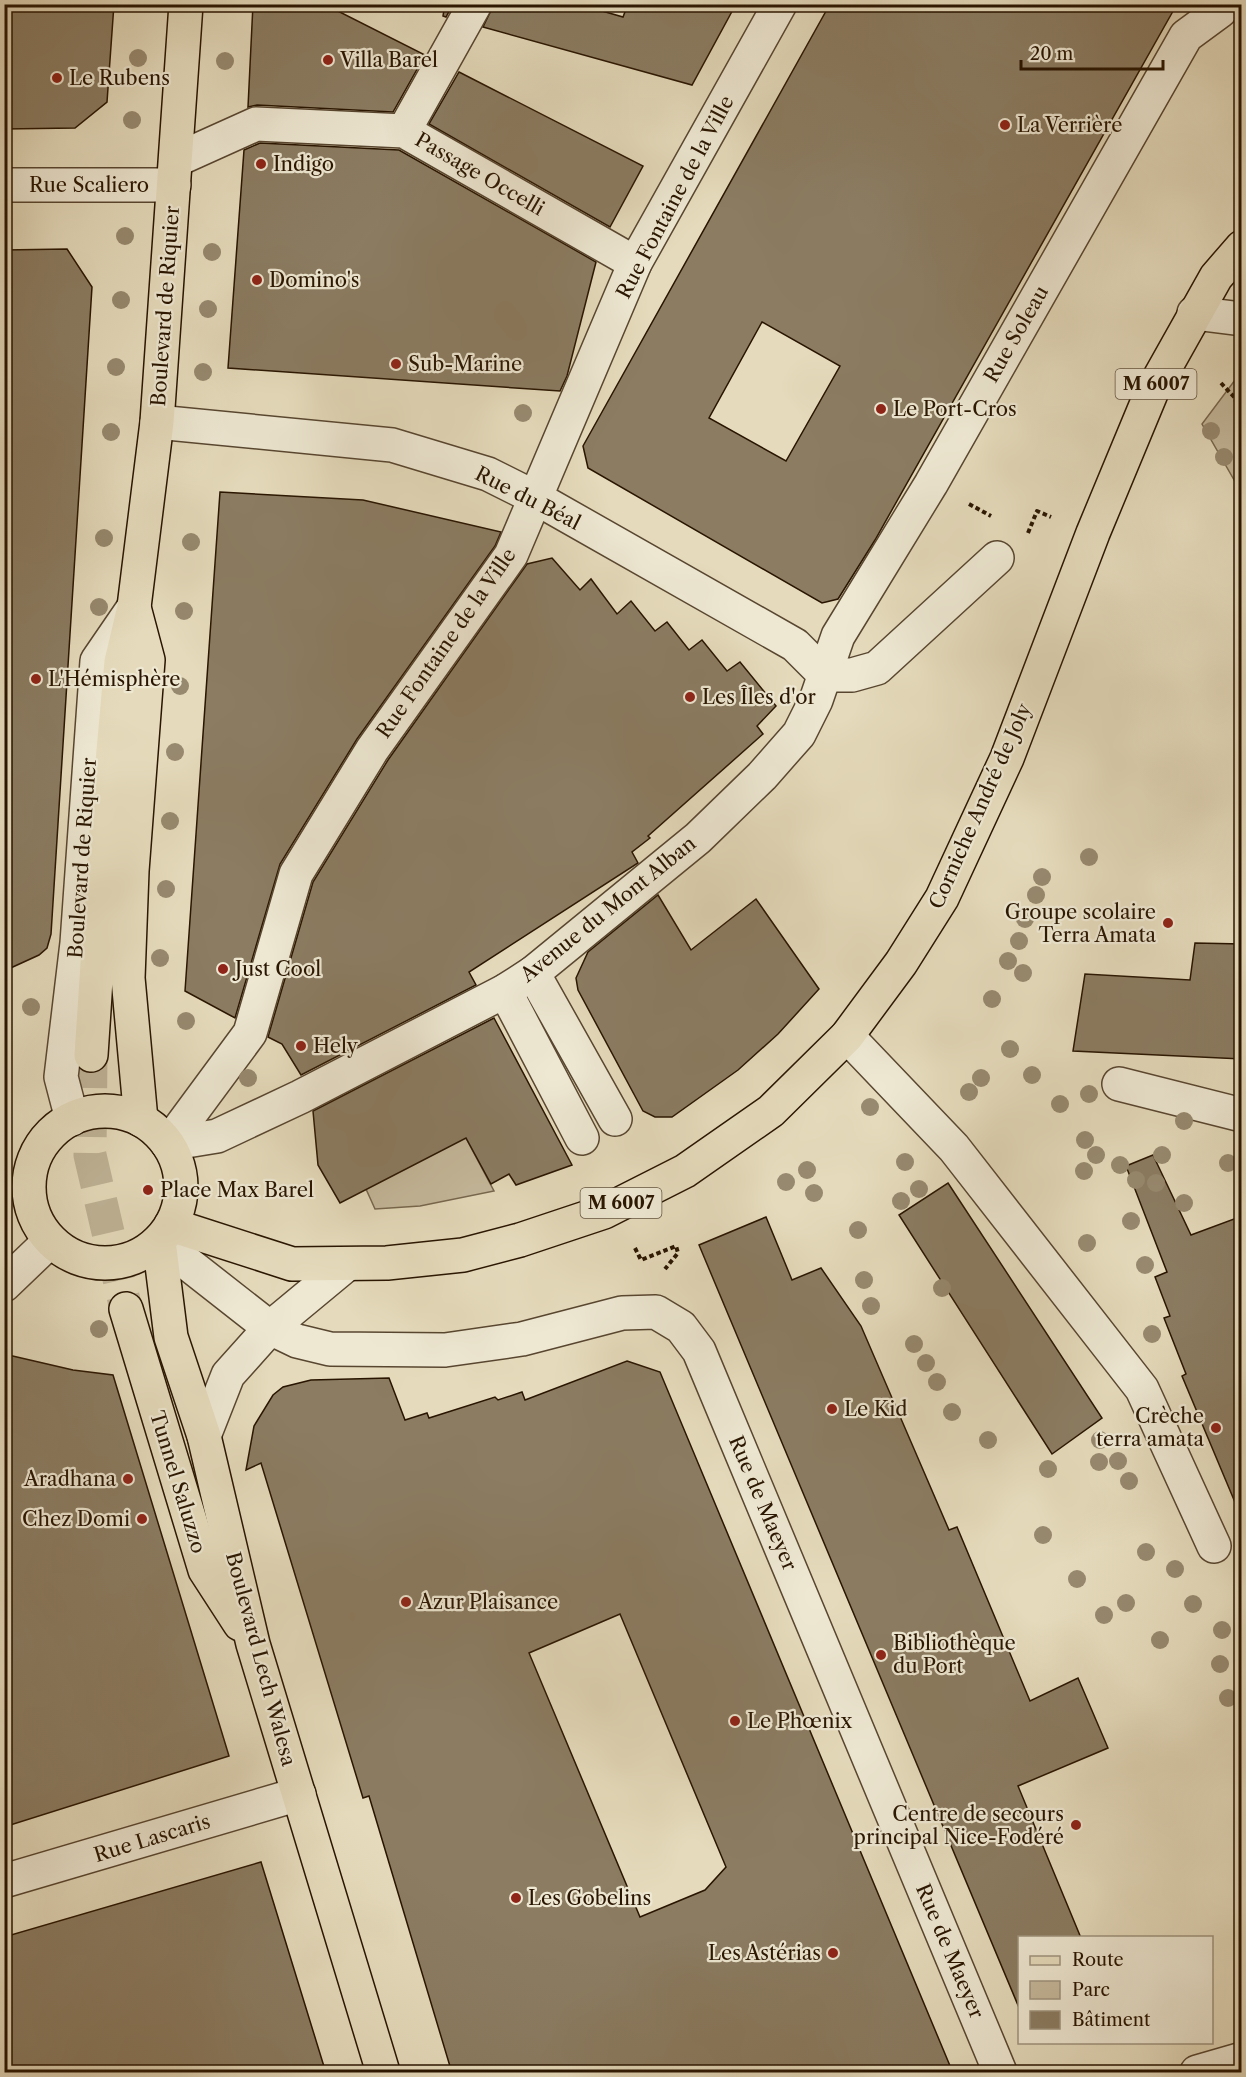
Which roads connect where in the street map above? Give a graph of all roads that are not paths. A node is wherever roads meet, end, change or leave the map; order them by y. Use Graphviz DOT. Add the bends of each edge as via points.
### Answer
graph roads {
  1 [pos="186,4"];
  2 [pos="475,4"];
  3 [pos="780,4"];
  4 [pos="1222,8"];
  5 [pos="404,130"];
  6 [pos="175,172"];
  7 [pos="4,185"];
  8 [pos="1242,247"];
  9 [pos="635,262"];
  10 [pos="1194,313"];
  11 [pos="1242,319"];
  12 [pos="157,422"];
  13 [pos="536,498"];
  14 [pos="997,558"];
  15 [pos="134,607"];
  16 [pos="825,675"];
  17 [pos="533,973"];
  18 [pos="505,991"];
  19 [pos="847,1036"];
  20 [pos="91,1055"];
  21 [pos="1119,1084"];
  22 [pos="1242,1115"];
  23 [pos="72,1119"];
  24 [pos="615,1119"];
  25 [pos="141,1120"];
  26 [pos="582,1138"];
  27 [pos="168,1144"];
  28 [pos="17,1173"];
  29 [pos="165,1233"];
  30 [pos="51,1241"];
  31 [pos="346,1265"];
  32 [pos="4,1285"];
  33 [pos="126,1309"];
  34 [pos="270,1328"];
  35 [pos="204,1436"];
  36 [pos="1214,1546"];
  37 [pos="253,1644"];
  38 [pos="299,1794"];
  39 [pos="4,1881"];
  40 [pos="1242,2059"];
  41 [pos="383,2073"];
  42 [pos="1000,2073"];
  43 [pos="1197,2073"];
  1 -- 6 [label="main road, Boulevard de Riquier"];
  2 -- 5 [label="street"];
  3 -- 9 [label="street, Rue Fontaine de la Ville"];
  4 -- 16 [label="street, Rue Soleau" via="1186,36 931,484 838,636"];
  5 -- 6 [label="street, Passage Occelli" via="256,124"];
  5 -- 9 [label="street, Passage Occelli"];
  6 -- 7 [label="street, Rue Scaliero"];
  6 -- 12 [label="main road, Boulevard de Riquier"];
  8 -- 10 [label="main road, Corniche André de Joly / M 6007" via="1216,277"];
  9 -- 13 [label="street, Rue Fontaine de la Ville"];
  10 -- 11 [label="street"];
  10 -- 19 [label="main road, Corniche André de Joly / M 6007" via="1152,392 1006,758 942,898 901,963"];
  12 -- 13 [label="street, Rue du Béal" via="392,445 488,474"];
  12 -- 15 [label="main road, Boulevard de Riquier"];
  13 -- 16 [label="street, Rue du Béal" via="795,645"];
  13 -- 27 [label="street, Rue Fontaine de la Ville" via="511,555 378,741 296,874 250,1033"];
  14 -- 16 [label="street" via="877,668 852,675"];
  15 -- 20 [label="main road, Boulevard de Riquier" via="121,662"];
  15 -- 23 [label="street, Boulevard de Riquier" via="97,661 77,943 61,1077"];
  15 -- 25 [label="main road, Boulevard de Riquier" via="148,660 128,978"];
  16 -- 17 [label="street, Avenue du Mont Alban" via="799,734 762,776 698,838"];
  17 -- 18 [label="street, Avenue du Mont Alban"];
  17 -- 24 [label="street"];
  18 -- 26 [label="street"];
  18 -- 27 [label="street, Avenue du Mont Alban" via="217,1136"];
  19 -- 31 [label="main road, Corniche André de Joly / M 6007" via="771,1111 685,1171 604,1212 463,1255"];
  19 -- 36 [label="street" via="954,1148 1142,1389"];
  21 -- 22 [label="street"];
  23 -- 25 [label="main road" via="95,1112 120,1113"];
  23 -- 28 [label="main road"];
  25 -- 27 [label="main road"];
  27 -- 29 [label="main road" via="181,1173 181,1198"];
  28 -- 30 [label="main road" via="37,1222"];
  29 -- 30 [label="main road" via="137,1257 111,1264 78,1259"];
  29 -- 31 [label="main road, Corniche André de Joly / M 6007" via="292,1264"];
  29 -- 34 [label="street, Rue de Maeyer"];
  29 -- 35 [label="main road, Boulevard Lech Walesa" via="171,1337"];
  30 -- 32 [label="street"];
  31 -- 34 [label="street"];
  33 -- 37 [label="main road, Tunnel Saluzzo" via="205,1570"];
  34 -- 35 [label="street" via="228,1375"];
  34 -- 42 [label="street, Rue de Maeyer" via="297,1341 330,1348 445,1350 522,1339 622,1313 656,1312 681,1328 699,1351"];
  35 -- 37 [label="main road, Boulevard Lech Walesa"];
  37 -- 38 [label="main road, Boulevard Lech Walesa"];
  38 -- 39 [label="street, Rue Lascaris"];
  38 -- 41 [label="main road, Boulevard Lech Walesa"];
  40 -- 43 [label="street"];
}
